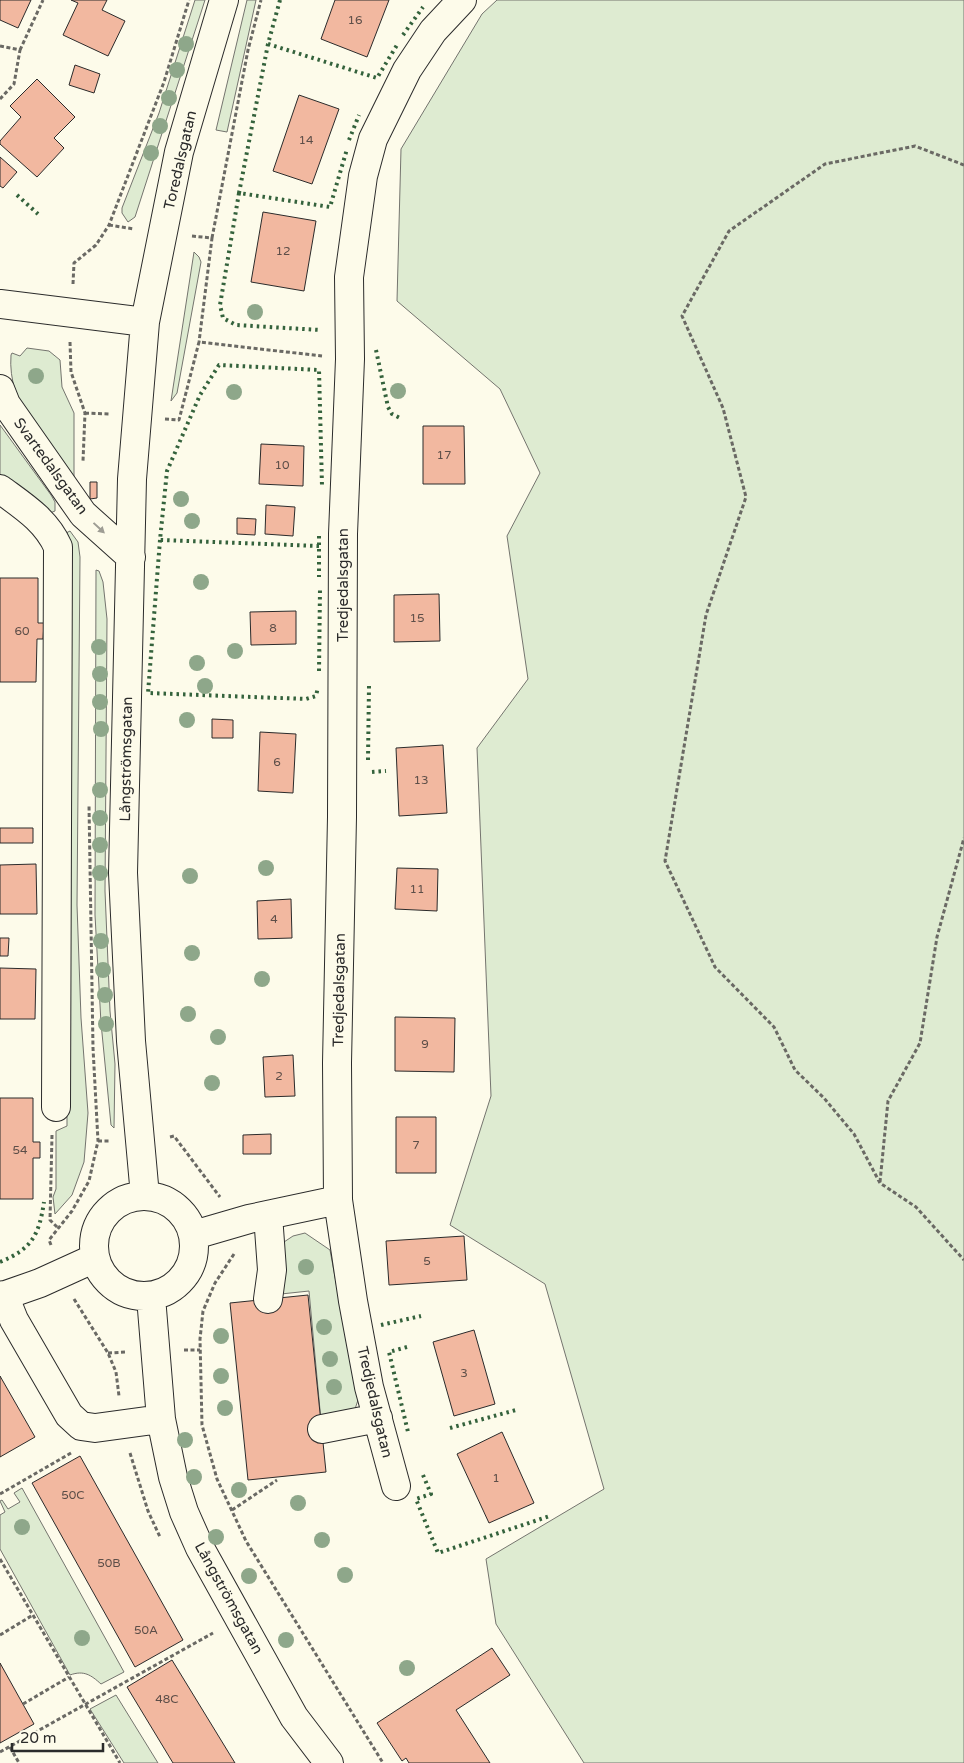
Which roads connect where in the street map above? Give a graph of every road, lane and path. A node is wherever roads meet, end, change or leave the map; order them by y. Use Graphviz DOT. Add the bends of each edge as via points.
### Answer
graph roads {
  1 [pos="43,0"];
  2 [pos="189,0"];
  3 [pos="224,0"];
  4 [pos="261,0"];
  5 [pos="462,0"];
  6 [pos="0,46"];
  7 [pos="20,50"];
  8 [pos="0,99"];
  9 [pos="964,165"];
  10 [pos="212,238"];
  11 [pos="0,304"];
  12 [pos="70,312"];
  13 [pos="145,322"];
  14 [pos="350,359"];
  15 [pos="0,389"];
  16 [pos="85,413"];
  17 [pos="138,416"];
  18 [pos="82,465"];
  19 [pos="0,489"];
  20 [pos="131,557"];
  21 [pos="89,801"];
  22 [pos="964,838"];
  23 [pos="56,1108"];
  24 [pos="880,1183"];
  25 [pos="145,1196"];
  26 [pos="338,1200"];
  27 [pos="268,1215"];
  28 [pos="58,1228"];
  29 [pos="194,1235"];
  30 [pos="95,1258"];
  31 [pos="964,1260"];
  32 [pos="62,1274"];
  33 [pos="2,1296"];
  34 [pos="150,1297"];
  35 [pos="268,1299"];
  36 [pos="200,1382"];
  37 [pos="378,1418"];
  38 [pos="161,1419"];
  39 [pos="322,1429"];
  40 [pos="77,1450"];
  41 [pos="276,1480"];
  42 [pos="396,1486"];
  43 [pos="0,1494"];
  44 [pos="232,1510"];
  45 [pos="0,1558"];
  46 [pos="33,1615"];
  47 [pos="239,1618"];
  48 [pos="0,1635"];
  49 [pos="69,1677"];
  50 [pos="84,1703"];
  51 [pos="23,1704"];
  52 [pos="10,1746"];
  53 [pos="0,1752"];
  54 [pos="19,1763"];
  55 [pos="120,1763"];
  56 [pos="329,1763"];
  57 [pos="383,1763"];
  1 -- 7 [label="path"];
  2 -- 12 [label="path" via="164,82 109,225 96,246 74,263"];
  3 -- 13 [label="street, Toredalsgatan" via="179,152"];
  4 -- 10 [label="path" via="248,50"];
  5 -- 14 [label="street, Tredjedalsgatan" via="434,31 407,70 374,139 362,176 349,277"];
  6 -- 7 [label="path"];
  7 -- 8 [label="path" via="14,84"];
  9 -- 24 [label="path" via="916,146 825,164 729,231 682,316 723,408 746,497 706,615 665,861 715,966 774,1027 795,1070 854,1134"];
  11 -- 12 [label="street"];
  12 -- 13 [label="street"];
  12 -- 16 [label="path" via="71,372"];
  13 -- 17 [label="street, Långströmsgatan"];
  14 -- 17 [label="path" via="199,342 178,420"];
  14 -- 26 [label="street, Tredjedalsgatan" via="343,534"];
  15 -- 20 [label="street, Svartedalsgatan, one-way" via="6,404 84,514"];
  16 -- 17 [label="path"];
  16 -- 18 [label="path"];
  17 -- 20 [label="street, Långströmsgatan" via="132,479"];
  19 -- 23 [label="street" via="36,515 58,547"];
  20 -- 25 [label="street, Långströmsgatan" via="123,873 131,1040"];
  21 -- 28 [label="path" via="93,1048 98,1141 89,1181 72,1212"];
  22 -- 24 [label="path" via="937,937 920,1043 888,1101"];
  23 -- 28 [label="path" via="52,1127 50,1220"];
  24 -- 31 [label="path" via="916,1207"];
  25 -- 29 [label="street" via="171,1203 190,1223"];
  25 -- 30 [label="street" via="115,1204 104,1215 97,1228"];
  26 -- 27 [label="street"];
  26 -- 37 [label="street, Tredjedalsgatan" via="354,1306"];
  27 -- 29 [label="street"];
  27 -- 35 [label="street" via="272,1270"];
  28 -- 32 [label="path" via="50,1240"];
  29 -- 34 [label="street" via="195,1250 186,1276 164,1293"];
  30 -- 32 [label="street"];
  30 -- 34 [label="street" via="100,1272 122,1292"];
  32 -- 33 [label="street"];
  33 -- 38 [label="street" via="64,1408 81,1426 95,1428"];
  34 -- 38 [label="street, Långströmsgatan"];
  36 -- 44 [label="path" via="202,1425 217,1479"];
  37 -- 39 [label="street"];
  37 -- 42 [label="street, Tredjedalsgatan"];
  38 -- 47 [label="street, Långströmsgatan" via="184,1512"];
  40 -- 43 [label="path"];
  41 -- 44 [label="path"];
  44 -- 57 [label="path" via="246,1541"];
  45 -- 46 [label="path"];
  46 -- 48 [label="path"];
  46 -- 49 [label="path"];
  47 -- 50 [label="path"];
  47 -- 56 [label="street, Långströmsgatan" via="294,1717"];
  49 -- 50 [label="path"];
  49 -- 51 [label="path"];
  50 -- 52 [label="path"];
  50 -- 55 [label="path"];
  52 -- 53 [label="path"];
  52 -- 54 [label="path"];
}
